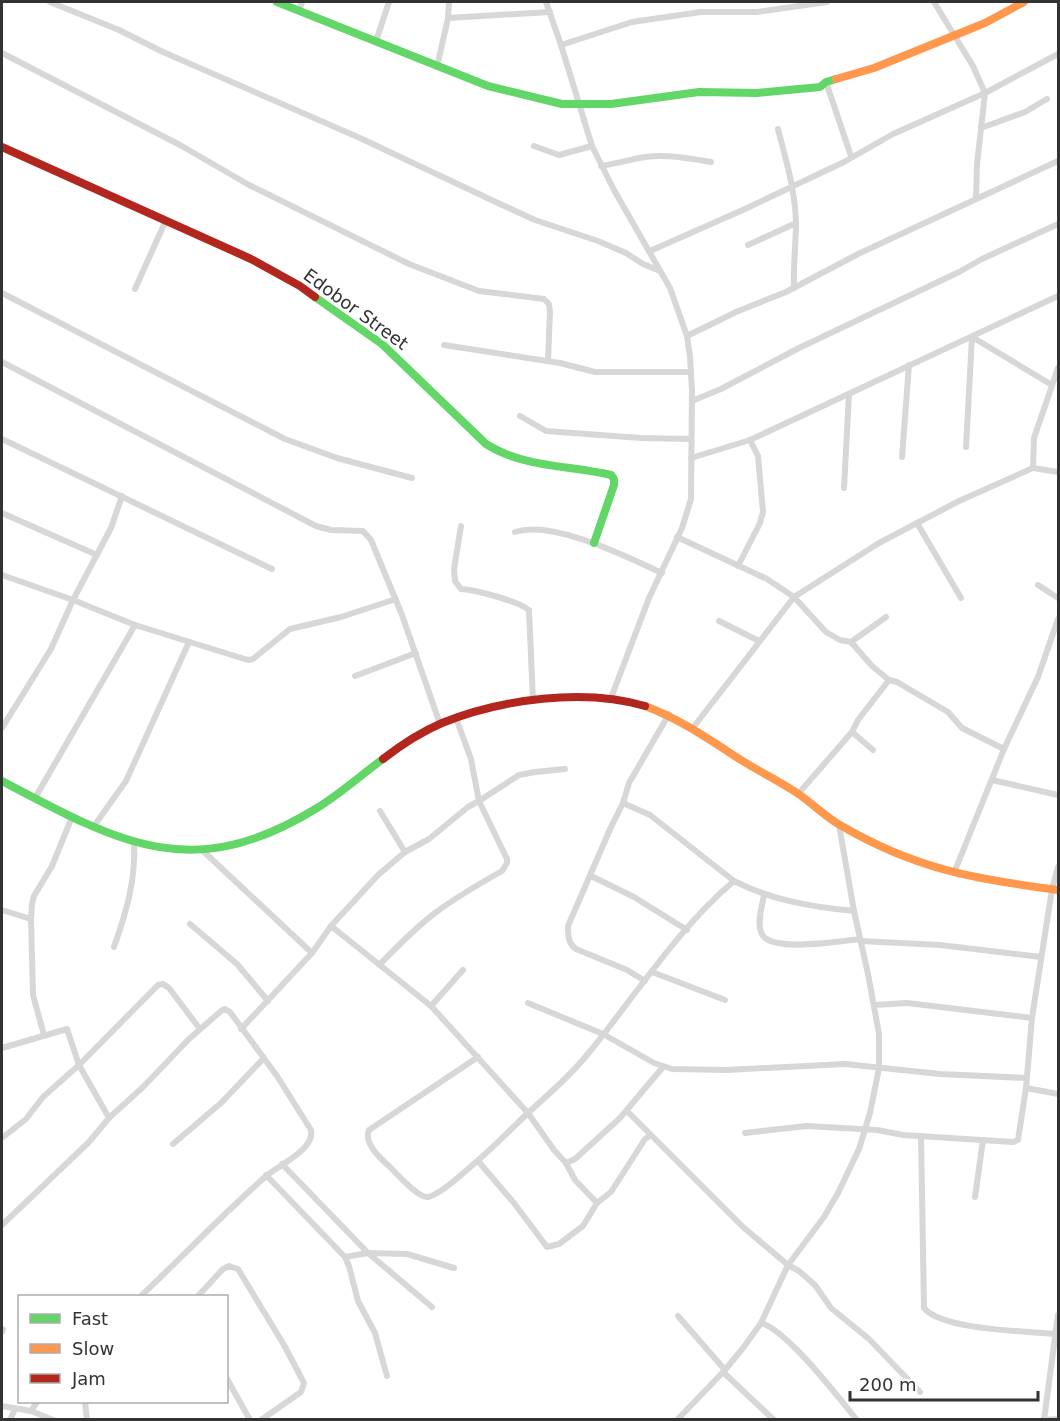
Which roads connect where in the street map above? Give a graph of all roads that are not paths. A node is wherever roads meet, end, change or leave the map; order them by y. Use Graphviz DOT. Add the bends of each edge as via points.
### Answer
graph roads {
  1 [pos="50,2"];
  2 [pos="277,2"];
  3 [pos="302,2"];
  4 [pos="389,2"];
  5 [pos="448,2"];
  6 [pos="546,2"];
  7 [pos="827,2"];
  8 [pos="934,2"];
  9 [pos="1024,2"];
  10 [pos="298,11"];
  11 [pos="550,12"];
  12 [pos="448,18"];
  13 [pos="954,34"];
  14 [pos="376,41"];
  15 [pos="561,45"];
  16 [pos="2,53"];
  17 [pos="1058,56"];
  18 [pos="437,67"];
  19 [pos="826,82"];
  20 [pos="985,93"];
  21 [pos="1047,99"];
  22 [pos="578,105"];
  23 [pos="981,128"];
  24 [pos="778,129"];
  25 [pos="534,146"];
  26 [pos="592,146"];
  27 [pos="2,147"];
  28 [pos="851,156"];
  29 [pos="1059,161"];
  30 [pos="711,162"];
  31 [pos="601,166"];
  32 [pos="792,185"];
  33 [pos="976,197"];
  34 [pos="166,220"];
  35 [pos="796,222"];
  36 [pos="1059,224"];
  37 [pos="748,245"];
  38 [pos="650,251"];
  39 [pos="661,271"];
  40 [pos="794,288"];
  41 [pos="135,289"];
  42 [pos="2,293"];
  43 [pos="1059,296"];
  44 [pos="687,336"];
  45 [pos="972,337"];
  46 [pos="444,345"];
  47 [pos="548,361"];
  48 [pos="2,362"];
  49 [pos="909,365"];
  50 [pos="1058,370"];
  51 [pos="690,372"];
  52 [pos="1052,384"];
  53 [pos="849,394"];
  54 [pos="692,401"];
  55 [pos="520,416"];
  56 [pos="2,439"];
  57 [pos="691,439"];
  58 [pos="750,440"];
  59 [pos="966,447"];
  60 [pos="902,457"];
  61 [pos="691,458"];
  62 [pos="1034,468"];
  63 [pos="1059,472"];
  64 [pos="412,478"];
  65 [pos="844,488"];
  66 [pos="122,496"];
  67 [pos="2,513"];
  68 [pos="917,523"];
  69 [pos="461,526"];
  70 [pos="514,532"];
  71 [pos="677,537"];
  72 [pos="594,543"];
  73 [pos="98,555"];
  74 [pos="738,566"];
  75 [pos="272,569"];
  76 [pos="662,573"];
  77 [pos="2,575"];
  78 [pos="1038,585"];
  79 [pos="794,597"];
  80 [pos="961,598"];
  81 [pos="1059,598"];
  82 [pos="396,599"];
  83 [pos="73,600"];
  84 [pos="886,616"];
  85 [pos="1059,619"];
  86 [pos="719,621"];
  87 [pos="135,625"];
  88 [pos="759,641"];
  89 [pos="189,642"];
  90 [pos="851,642"];
  91 [pos="416,653"];
  92 [pos="355,676"];
  93 [pos="889,680"];
  94 [pos="611,698"];
  95 [pos="533,701"];
  96 [pos="669,714"];
  97 [pos="456,718"];
  98 [pos="440,724"];
  99 [pos="2,728"];
  100 [pos="692,729"];
  101 [pos="852,732"];
  102 [pos="1004,749"];
  103 [pos="873,750"];
  104 [pos="564,769"];
  105 [pos="992,780"];
  106 [pos="2,781"];
  107 [pos="798,794"];
  108 [pos="1059,795"];
  109 [pos="35,798"];
  110 [pos="479,801"];
  111 [pos="623,803"];
  112 [pos="380,811"];
  113 [pos="72,817"];
  114 [pos="839,825"];
  115 [pos="94,826"];
  116 [pos="134,843"];
  117 [pos="202,850"];
  118 [pos="405,852"];
  119 [pos="1059,867"];
  120 [pos="954,873"];
  121 [pos="591,876"];
  122 [pos="734,881"];
  123 [pos="1055,889"];
  124 [pos="764,895"];
  125 [pos="2,910"];
  126 [pos="854,911"];
  127 [pos="31,918"];
  128 [pos="190,924"];
  129 [pos="331,926"];
  130 [pos="687,930"];
  131 [pos="861,940"];
  132 [pos="114,947"];
  133 [pos="312,953"];
  134 [pos="1041,957"];
  135 [pos="380,964"];
  136 [pos="463,970"];
  137 [pos="652,972"];
  138 [pos="645,981"];
  139 [pos="725,1000"];
  140 [pos="268,1001"];
  141 [pos="528,1003"];
  142 [pos="874,1005"];
  143 [pos="431,1006"];
  144 [pos="1032,1018"];
  145 [pos="200,1029"];
  146 [pos="241,1029"];
  147 [pos="603,1034"];
  148 [pos="44,1035"];
  149 [pos="2,1048"];
  150 [pos="478,1057"];
  151 [pos="264,1058"];
  152 [pos="79,1065"];
  153 [pos="663,1067"];
  154 [pos="879,1068"];
  155 [pos="1026,1078"];
  156 [pos="1026,1088"];
  157 [pos="1059,1094"];
  158 [pos="627,1111"];
  159 [pos="528,1113"];
  160 [pos="109,1118"];
  161 [pos="866,1130"];
  162 [pos="745,1133"];
  163 [pos="651,1135"];
  164 [pos="921,1136"];
  165 [pos="2,1138"];
  166 [pos="982,1140"];
  167 [pos="173,1144"];
  168 [pos="478,1161"];
  169 [pos="566,1163"];
  170 [pos="282,1164"];
  171 [pos="266,1176"];
  172 [pos="975,1197"];
  173 [pos="597,1203"];
  174 [pos="2,1225"];
  175 [pos="368,1253"];
  176 [pos="345,1257"];
  177 [pos="788,1265"];
  178 [pos="454,1268"];
  179 [pos="142,1295"];
  180 [pos="199,1295"];
  181 [pos="432,1306"];
  182 [pos="678,1316"];
  183 [pos="1059,1316"];
  184 [pos="761,1323"];
  185 [pos="1056,1334"];
  186 [pos="1055,1359"];
  187 [pos="724,1371"];
  188 [pos="387,1376"];
  189 [pos="228,1380"];
  190 [pos="920,1392"];
  191 [pos="36,1403"];
  192 [pos="86,1403"];
  193 [pos="2,1406"];
  194 [pos="15,1409"];
  195 [pos="31,1411"];
  196 [pos="10,1419"];
  197 [pos="53,1419"];
  198 [pos="87,1419"];
  199 [pos="250,1419"];
  200 [pos="261,1419"];
  201 [pos="679,1419"];
  202 [pos="774,1419"];
  203 [pos="857,1419"];
  204 [pos="1044,1419"];
  205 [pos="1059,1419"];
  1 -- 39 [label="street" via="360,138 535,220 598,241"];
  2 -- 10 [label="street"];
  3 -- 10 [label="street"];
  4 -- 14 [label="street"];
  5 -- 12 [label="street"];
  6 -- 11 [label="street"];
  7 -- 15 [label="street" via="757,12 700,12 632,22"];
  8 -- 13 [label="street"];
  9 -- 13 [label="street"];
  10 -- 14 [label="street"];
  11 -- 12 [label="street"];
  11 -- 15 [label="street"];
  12 -- 18 [label="street"];
  13 -- 19 [label="street" via="874,68"];
  13 -- 20 [label="street"];
  14 -- 18 [label="street"];
  15 -- 22 [label="street"];
  16 -- 47 [label="street" via="249,185 409,264 479,291 544,299 550,312"];
  17 -- 20 [label="street"];
  18 -- 22 [label="street" via="488,86"];
  19 -- 22 [label="street" via="820,87 757,93 699,92"];
  19 -- 28 [label="street"];
  20 -- 23 [label="street"];
  20 -- 28 [label="street"];
  21 -- 23 [label="street" via="1025,112"];
  22 -- 26 [label="street"];
  23 -- 33 [label="street"];
  24 -- 32 [label="street"];
  25 -- 26 [label="street" via="559,155"];
  26 -- 31 [label="street"];
  27 -- 34 [label="street, Edobor Street"];
  28 -- 32 [label="street"];
  29 -- 33 [label="street"];
  30 -- 31 [label="street" via="652,157"];
  31 -- 38 [label="street"];
  32 -- 35 [label="street"];
  32 -- 38 [label="street"];
  33 -- 40 [label="street"];
  34 -- 41 [label="street"];
  34 -- 72 [label="street, Edobor Street" via="250,259 329,306 382,344 481,441 495,450 536,465 611,475 614,485"];
  35 -- 37 [label="street"];
  35 -- 40 [label="street"];
  36 -- 54 [label="street"];
  38 -- 39 [label="street"];
  39 -- 44 [label="street"];
  40 -- 44 [label="street"];
  42 -- 64 [label="street" via="285,439"];
  43 -- 45 [label="street"];
  44 -- 51 [label="street"];
  45 -- 49 [label="street"];
  45 -- 52 [label="street"];
  45 -- 59 [label="street"];
  46 -- 47 [label="street"];
  47 -- 51 [label="street" via="595,372"];
  48 -- 82 [label="street" via="316,526 363,531 371,540"];
  49 -- 53 [label="street"];
  49 -- 60 [label="street"];
  50 -- 52 [label="street"];
  51 -- 54 [label="street"];
  52 -- 62 [label="street" via="1034,438"];
  53 -- 58 [label="street"];
  53 -- 65 [label="street"];
  54 -- 57 [label="street"];
  55 -- 57 [label="street" via="546,431"];
  56 -- 66 [label="street"];
  57 -- 61 [label="street"];
  58 -- 61 [label="street"];
  58 -- 74 [label="street" via="758,456 763,512"];
  61 -- 71 [label="street" via="691,499"];
  62 -- 63 [label="street"];
  62 -- 68 [label="street"];
  66 -- 73 [label="street"];
  66 -- 75 [label="street"];
  67 -- 73 [label="street"];
  68 -- 79 [label="street"];
  68 -- 80 [label="street"];
  69 -- 95 [label="street" via="454,568 455,581 461,589 515,602 529,610"];
  70 -- 72 [label="street" via="535,530"];
  71 -- 74 [label="street"];
  71 -- 76 [label="street"];
  72 -- 76 [label="street"];
  73 -- 83 [label="street"];
  74 -- 79 [label="street"];
  76 -- 94 [label="street"];
  77 -- 83 [label="street"];
  78 -- 81 [label="street"];
  79 -- 88 [label="street"];
  79 -- 90 [label="street" via="826,632"];
  82 -- 89 [label="street" via="290,629 253,659"];
  82 -- 91 [label="street"];
  83 -- 87 [label="street"];
  83 -- 99 [label="street" via="51,649"];
  84 -- 90 [label="street"];
  85 -- 102 [label="street" via="1038,677"];
  86 -- 88 [label="street"];
  87 -- 89 [label="street"];
  87 -- 109 [label="street"];
  88 -- 100 [label="street"];
  89 -- 115 [label="street" via="126,782"];
  90 -- 93 [label="street"];
  91 -- 92 [label="street"];
  91 -- 98 [label="street"];
  93 -- 101 [label="street"];
  93 -- 102 [label="street" via="948,712 962,728"];
  94 -- 95 [label="street"];
  94 -- 96 [label="street"];
  95 -- 97 [label="street"];
  96 -- 100 [label="street"];
  96 -- 111 [label="street" via="629,783"];
  97 -- 98 [label="street"];
  97 -- 110 [label="street" via="471,759"];
  98 -- 117 [label="street" via="380,759 334,796 297,819 247,839"];
  100 -- 107 [label="street"];
  101 -- 103 [label="street"];
  101 -- 107 [label="street"];
  102 -- 105 [label="street"];
  104 -- 110 [label="street" via="519,775"];
  105 -- 108 [label="street"];
  105 -- 120 [label="street"];
  106 -- 109 [label="street"];
  107 -- 114 [label="street"];
  109 -- 113 [label="street"];
  110 -- 118 [label="street"];
  110 -- 135 [label="street" via="507,859 506,867 435,912"];
  111 -- 121 [label="street"];
  111 -- 122 [label="street" via="650,815"];
  112 -- 118 [label="street"];
  113 -- 115 [label="street"];
  113 -- 127 [label="street" via="52,866 34,896"];
  114 -- 120 [label="street" via="910,860"];
  114 -- 126 [label="street"];
  115 -- 116 [label="street"];
  116 -- 117 [label="street"];
  116 -- 132 [label="street" via="130,894"];
  117 -- 133 [label="street"];
  118 -- 129 [label="street"];
  119 -- 123 [label="street"];
  120 -- 123 [label="street"];
  121 -- 130 [label="street"];
  121 -- 138 [label="street" via="568,927 569,941 576,950"];
  122 -- 124 [label="street"];
  122 -- 130 [label="street"];
  123 -- 134 [label="street"];
  124 -- 126 [label="street"];
  124 -- 131 [label="street" via="761,932 771,942 795,945"];
  125 -- 127 [label="street"];
  126 -- 131 [label="street"];
  127 -- 148 [label="street" via="33,995"];
  128 -- 140 [label="street" via="237,964"];
  129 -- 133 [label="street"];
  129 -- 135 [label="street"];
  130 -- 137 [label="street"];
  131 -- 134 [label="street"];
  131 -- 142 [label="street"];
  133 -- 140 [label="street"];
  134 -- 144 [label="street"];
  135 -- 143 [label="street"];
  136 -- 143 [label="street"];
  137 -- 138 [label="street"];
  137 -- 139 [label="street"];
  138 -- 147 [label="street"];
  140 -- 146 [label="street"];
  141 -- 147 [label="street"];
  142 -- 144 [label="street" via="907,1003"];
  142 -- 154 [label="street"];
  143 -- 150 [label="street"];
  144 -- 155 [label="street"];
  145 -- 146 [label="street" via="225,1009"];
  145 -- 152 [label="street" via="169,988 158,985"];
  145 -- 160 [label="street"];
  146 -- 151 [label="street"];
  147 -- 153 [label="street"];
  147 -- 159 [label="street" via="562,1082"];
  148 -- 149 [label="street"];
  148 -- 152 [label="street" via="67,1029"];
  150 -- 159 [label="street"];
  150 -- 168 [label="street" via="369,1130 367,1137 386,1164 424,1197 432,1196"];
  151 -- 167 [label="street" via="221,1103"];
  151 -- 170 [label="street" via="312,1134 307,1146"];
  152 -- 160 [label="street"];
  152 -- 165 [label="street"];
  153 -- 154 [label="street" via="726,1070 845,1064"];
  153 -- 158 [label="street"];
  154 -- 155 [label="street"];
  154 -- 161 [label="street"];
  155 -- 156 [label="street"];
  156 -- 157 [label="street"];
  156 -- 166 [label="street" via="1018,1140"];
  158 -- 163 [label="street"];
  158 -- 169 [label="street"];
  159 -- 168 [label="street"];
  159 -- 169 [label="street"];
  160 -- 174 [label="street"];
  161 -- 162 [label="street" via="807,1126"];
  161 -- 164 [label="street"];
  161 -- 177 [label="street" via="838,1193"];
  163 -- 173 [label="street" via="645,1138 611,1192"];
  163 -- 177 [label="street" via="743,1227"];
  164 -- 166 [label="street"];
  164 -- 185 [label="street" via="924,1308 940,1320 963,1325"];
  166 -- 172 [label="street"];
  168 -- 173 [label="street" via="547,1247 559,1244 583,1226"];
  169 -- 173 [label="street" via="575,1180"];
  170 -- 171 [label="street"];
  170 -- 175 [label="street"];
  171 -- 176 [label="street"];
  171 -- 179 [label="street"];
  175 -- 176 [label="street"];
  175 -- 178 [label="street" via="408,1254"];
  175 -- 181 [label="street"];
  176 -- 188 [label="street" via="355,1294 378,1341"];
  177 -- 184 [label="street"];
  177 -- 190 [label="street" via="814,1285 831,1308 869,1339"];
  180 -- 200 [label="street" via="224,1269 238,1269 304,1383 301,1392"];
  182 -- 187 [label="street"];
  183 -- 185 [label="street"];
  184 -- 187 [label="street"];
  184 -- 203 [label="street" via="789,1342"];
  185 -- 186 [label="street"];
  186 -- 204 [label="street"];
  187 -- 201 [label="street"];
  187 -- 202 [label="street"];
  189 -- 199 [label="street"];
  191 -- 195 [label="street"];
  192 -- 198 [label="street"];
  193 -- 194 [label="street"];
  194 -- 195 [label="street"];
  194 -- 196 [label="street"];
  195 -- 197 [label="street"];
  204 -- 205 [label="street"];
}
